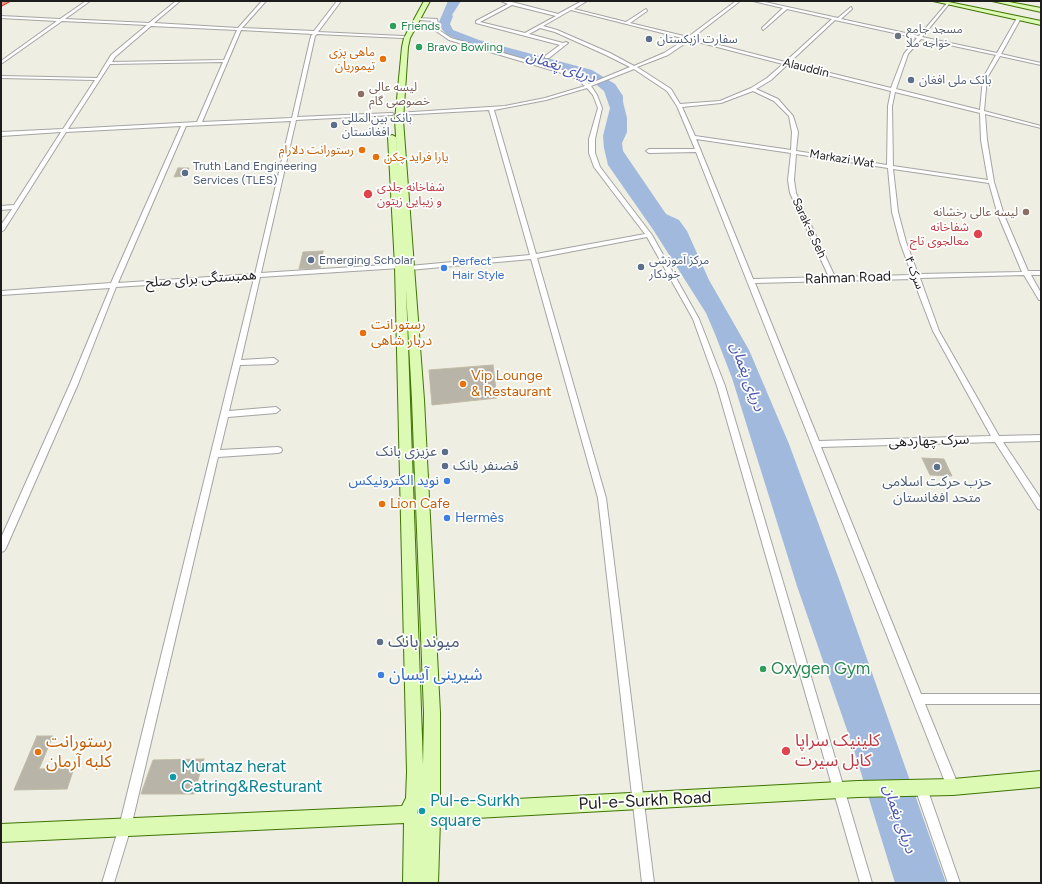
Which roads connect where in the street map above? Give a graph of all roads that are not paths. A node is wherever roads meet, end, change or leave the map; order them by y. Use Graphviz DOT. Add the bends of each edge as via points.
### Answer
graph roads {
  1 [pos="6,1"];
  2 [pos="88,1"];
  3 [pos="178,1"];
  4 [pos="264,1"];
  5 [pos="339,1"];
  6 [pos="503,1"];
  7 [pos="585,1"];
  8 [pos="738,1"];
  9 [pos="755,1"];
  10 [pos="936,1"];
  11 [pos="955,1"];
  12 [pos="423,2"];
  13 [pos="948,3"];
  14 [pos="993,3"];
  15 [pos="1,4"];
  16 [pos="512,4"];
  17 [pos="786,8"];
  18 [pos="851,8"];
  19 [pos="571,9"];
  20 [pos="646,10"];
  21 [pos="1041,10"];
  22 [pos="1041,14"];
  23 [pos="560,16"];
  24 [pos="1,17"];
  25 [pos="1019,18"];
  26 [pos="1041,18"];
  27 [pos="418,19"];
  28 [pos="837,19"];
  29 [pos="61,20"];
  30 [pos="627,23"];
  31 [pos="1041,23"];
  32 [pos="150,24"];
  33 [pos="541,27"];
  34 [pos="239,29"];
  35 [pos="763,29"];
  36 [pos="314,33"];
  37 [pos="525,35"];
  38 [pos="403,36"];
  39 [pos="920,37"];
  40 [pos="573,38"];
  41 [pos="690,38"];
  42 [pos="564,45"];
  43 [pos="998,54"];
  44 [pos="547,57"];
  45 [pos="225,61"];
  46 [pos="1,63"];
  47 [pos="110,63"];
  48 [pos="786,64"];
  49 [pos="1041,64"];
  50 [pos="633,67"];
  51 [pos="1,77"];
  52 [pos="98,79"];
  53 [pos="589,86"];
  54 [pos="754,89"];
  55 [pos="893,90"];
  56 [pos="679,106"];
  57 [pos="491,109"];
  58 [pos="982,111"];
  59 [pos="395,114"];
  60 [pos="292,120"];
  61 [pos="199,124"];
  62 [pos="184,125"];
  63 [pos="1041,127"];
  64 [pos="64,131"];
  65 [pos="1,134"];
  66 [pos="694,136"];
  67 [pos="699,150"];
  68 [pos="649,151"];
  69 [pos="793,152"];
  70 [pos="890,166"];
  71 [pos="991,182"];
  72 [pos="16,207"];
  73 [pos="1,208"];
  74 [pos="1,230"];
  75 [pos="649,235"];
  76 [pos="532,257"];
  77 [pos="405,267"];
  78 [pos="1026,273"];
  79 [pos="1041,273"];
  80 [pos="257,275"];
  81 [pos="916,276"];
  82 [pos="833,279"];
  83 [pos="751,281"];
  84 [pos="114,285"];
  85 [pos="1,293"];
  86 [pos="1041,298"];
  87 [pos="407,315"];
  88 [pos="274,361"];
  89 [pos="237,364"];
  90 [pos="276,410"];
  91 [pos="224,414"];
  92 [pos="1041,438"];
  93 [pos="997,439"];
  94 [pos="817,444"];
  95 [pos="278,450"];
  96 [pos="215,454"];
  97 [pos="1041,506"];
  98 [pos="1,548"];
  99 [pos="919,699"];
  100 [pos="1041,699"];
  101 [pos="1041,779"];
  102 [pos="953,787"];
  103 [pos="919,788"];
  104 [pos="839,790"];
  105 [pos="638,801"];
  106 [pos="431,812"];
  107 [pos="412,813"];
  108 [pos="125,827"];
  109 [pos="1,833"];
  110 [pos="108,883"];
  111 [pos="412,883"];
  112 [pos="429,883"];
  113 [pos="648,883"];
  114 [pos="866,883"];
  115 [pos="954,883"];
  1 -- 15 [label="highway"];
  2 -- 29 [label="street"];
  3 -- 32 [label="street"];
  4 -- 34 [label="street"];
  5 -- 36 [label="street"];
  6 -- 16 [label="street"];
  7 -- 19 [label="street"];
  8 -- 41 [label="street"];
  9 -- 17 [label="street"];
  10 -- 13 [label="main road"];
  11 -- 26 [label="main road"];
  12 -- 27 [label="main road"];
  12 -- 38 [label="main road"];
  13 -- 25 [label="main road"];
  13 -- 39 [label="street, سرک ۴"];
  14 -- 21 [label="main road"];
  14 -- 22 [label="main road"];
  16 -- 23 [label="street"];
  16 -- 37 [label="street" via="477,22"];
  17 -- 28 [label="street"];
  17 -- 35 [label="street"];
  18 -- 28 [label="street"];
  19 -- 23 [label="street"];
  19 -- 30 [label="street, Alauddin"];
  20 -- 30 [label="street"];
  23 -- 33 [label="street"];
  24 -- 29 [label="street"];
  25 -- 31 [label="main road"];
  25 -- 43 [label="street"];
  27 -- 53 [label="street" via="436,20 437,30 450,38 480,49 567,72"];
  27 -- 59 [label="main road" via="407,38"];
  28 -- 39 [label="street"];
  28 -- 48 [label="street"];
  29 -- 32 [label="street"];
  29 -- 46 [label="street"];
  30 -- 41 [label="street, Alauddin"];
  32 -- 34 [label="street"];
  32 -- 47 [label="street" via="118,51"];
  33 -- 37 [label="street"];
  33 -- 40 [label="street"];
  34 -- 36 [label="street"];
  34 -- 45 [label="street"];
  36 -- 38 [label="street"];
  36 -- 60 [label="street"];
  37 -- 42 [label="street"];
  38 -- 59 [label="main road" via="399,51"];
  39 -- 43 [label="street"];
  39 -- 55 [label="street, سرک ۴" via="906,54"];
  40 -- 42 [label="street"];
  40 -- 50 [label="street"];
  41 -- 48 [label="street, Alauddin"];
  41 -- 50 [label="street" via="666,54"];
  42 -- 44 [label="street"];
  43 -- 49 [label="street"];
  43 -- 58 [label="street" via="985,78"];
  45 -- 47 [label="street"];
  45 -- 61 [label="street"];
  47 -- 52 [label="street"];
  48 -- 54 [label="street"];
  48 -- 55 [label="street, Alauddin"];
  50 -- 53 [label="street"];
  50 -- 56 [label="street" via="669,90"];
  51 -- 52 [label="street"];
  52 -- 64 [label="street"];
  53 -- 57 [label="street"];
  53 -- 75 [label="street" via="600,108 592,139 592,153 597,167"];
  54 -- 56 [label="street" via="720,102"];
  54 -- 69 [label="street, Sarak-e Seh" via="776,100 791,116 795,132"];
  55 -- 58 [label="street, Alauddin"];
  55 -- 70 [label="street, سرک ۴" via="890,106"];
  56 -- 66 [label="street"];
  57 -- 59 [label="street"];
  57 -- 76 [label="street"];
  58 -- 63 [label="street, Alauddin"];
  58 -- 71 [label="street"];
  59 -- 60 [label="street"];
  59 -- 77 [label="main road"];
  60 -- 61 [label="street"];
  60 -- 80 [label="street"];
  61 -- 62 [label="street"];
  62 -- 64 [label="street"];
  62 -- 84 [label="street"];
  64 -- 65 [label="street"];
  64 -- 72 [label="street"];
  66 -- 67 [label="street"];
  66 -- 69 [label="street, Markazi Wat"];
  67 -- 68 [label="street"];
  67 -- 83 [label="street"];
  69 -- 70 [label="street, Markazi Wat"];
  69 -- 82 [label="street, Sarak-e Seh" via="793,193"];
  70 -- 71 [label="street, Markazi Wat"];
  70 -- 81 [label="street, سرک ۴" via="895,212"];
  71 -- 78 [label="street" via="1001,215"];
  72 -- 73 [label="street"];
  72 -- 74 [label="street"];
  75 -- 76 [label="street, همبستگی برای صلح"];
  75 -- 104 [label="street" via="696,319 721,386"];
  76 -- 77 [label="street, همبستگی برای صلح"];
  76 -- 105 [label="street" via="602,498"];
  77 -- 80 [label="street, همبستگی برای صلح"];
  77 -- 87 [label="main road"];
  78 -- 79 [label="street, Rahman Road"];
  78 -- 81 [label="street, Rahman Road"];
  78 -- 86 [label="street"];
  80 -- 84 [label="street, همبستگی برای صلح"];
  80 -- 89 [label="street"];
  81 -- 82 [label="street, Rahman Road"];
  81 -- 93 [label="street, سرک ۴" via="936,331"];
  82 -- 83 [label="street, Rahman Road"];
  83 -- 94 [label="street"];
  84 -- 85 [label="street, همبستگی برای صلح"];
  84 -- 98 [label="street" via="74,384"];
  87 -- 106 [label="main road" via="418,400 432,705"];
  87 -- 107 [label="main road" via="415,772"];
  88 -- 89 [label="street"];
  89 -- 91 [label="street"];
  90 -- 91 [label="street"];
  91 -- 96 [label="street"];
  92 -- 93 [label="street, سرک چهاردهی"];
  93 -- 94 [label="street, سرک چهاردهی"];
  93 -- 97 [label="street, سرک ۴"];
  94 -- 99 [label="street"];
  95 -- 96 [label="street"];
  96 -- 108 [label="street"];
  99 -- 100 [label="street"];
  99 -- 102 [label="street"];
  101 -- 102 [label="main road"];
  102 -- 103 [label="main road"];
  103 -- 104 [label="main road, Pul-e-Surkh Road"];
  103 -- 115 [label="street"];
  104 -- 105 [label="main road, Pul-e-Surkh Road"];
  104 -- 114 [label="street"];
  105 -- 106 [label="main road, Pul-e-Surkh Road"];
  105 -- 113 [label="street"];
  106 -- 107 [label="main road" via="420,825"];
  106 -- 107 [label="main road" via="424,799 421,799"];
  106 -- 112 [label="main road"];
  107 -- 108 [label="main road"];
  107 -- 111 [label="main road"];
  108 -- 109 [label="main road"];
  108 -- 110 [label="street"];
}
